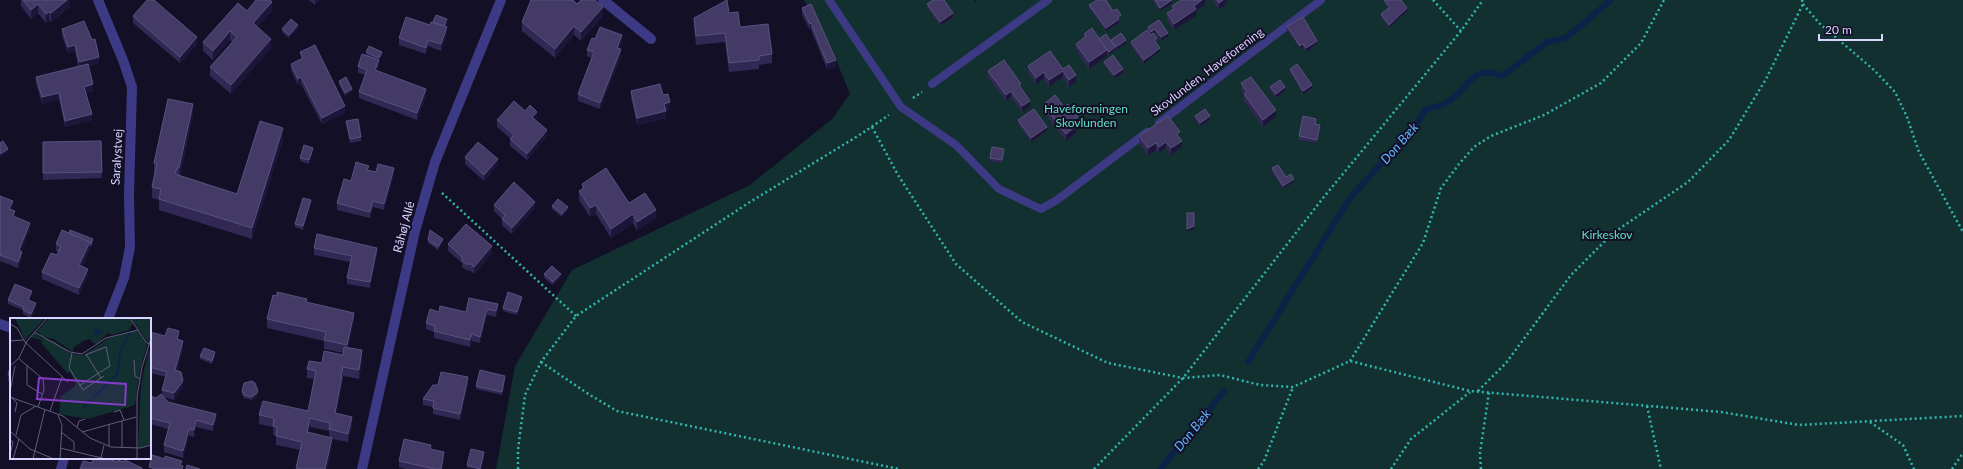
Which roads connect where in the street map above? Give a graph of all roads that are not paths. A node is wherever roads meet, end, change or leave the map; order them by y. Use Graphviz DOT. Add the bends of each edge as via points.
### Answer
graph roads {
  1 [pos="98,0"];
  2 [pos="502,0"];
  3 [pos="603,0"];
  4 [pos="829,0"];
  5 [pos="1048,0"];
  6 [pos="1321,0"];
  7 [pos="651,39"];
  8 [pos="932,84"];
  9 [pos="108,318"];
  10 [pos="0,324"];
  11 [pos="10,328"];
  12 [pos="64,459"];
  13 [pos="61,469"];
  14 [pos="362,469"];
  1 -- 9 [label="street, Saralystvej" via="132,87 130,247 124,278"];
  2 -- 14 [label="street, Råhøj Allé" via="429,182 415,231"];
  3 -- 7 [label="street"];
  4 -- 6 [label="lane, Skovlunden, Haveforening" via="902,107 956,145 999,189 1041,208 1056,200"];
  5 -- 8 [label="lane"];
  10 -- 11 [label="street"];
  12 -- 13 [label="street"];
}
